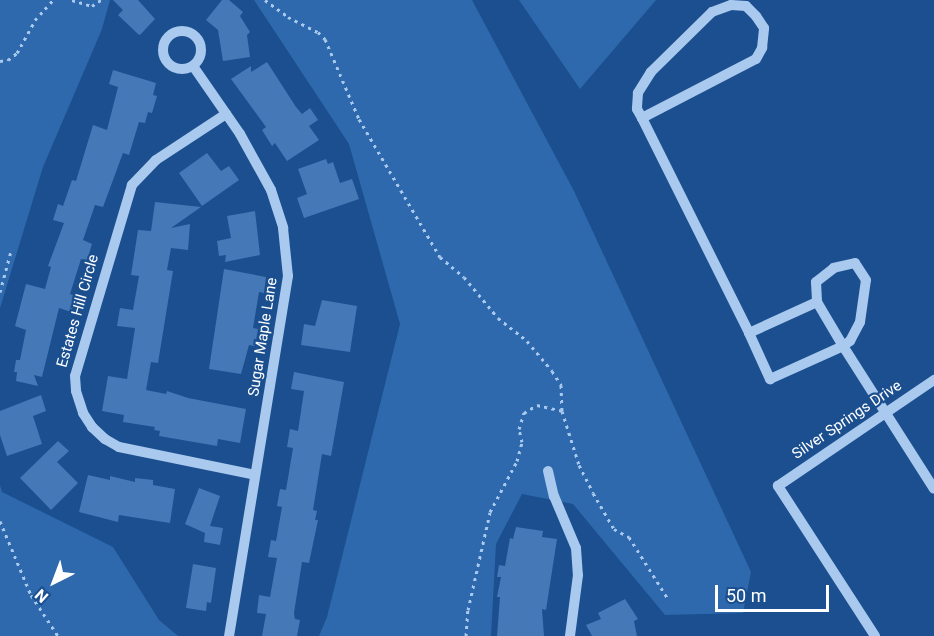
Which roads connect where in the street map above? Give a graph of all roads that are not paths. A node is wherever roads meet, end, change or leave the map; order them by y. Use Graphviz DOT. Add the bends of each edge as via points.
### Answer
graph roads {
  1 [pos="193,66"];
  2 [pos="226,114"];
  3 [pos="642,118"];
  4 [pos="817,302"];
  5 [pos="749,333"];
  6 [pos="843,346"];
  7 [pos="934,380"];
  8 [pos="886,412"];
  9 [pos="548,471"];
  10 [pos="255,475"];
  11 [pos="934,489"];
  12 [pos="229,636"];
  13 [pos="570,636"];
  14 [pos="875,636"];
  1 -- 2 [label="street, Sugar Maple Lane"];
  2 -- 10 [label="street, Sugar Maple Lane" via="261,168 286,244 285,299"];
  2 -- 10 [label="street, Estates Hill Circle" via="156,160 132,185 75,376 78,401 87,420 119,447"];
  3 -- 3 [label="street" via="638,93 651,72 712,12 731,5 746,6 756,16 764,28 762,48 756,58"];
  3 -- 5 [label="street"];
  4 -- 5 [label="street"];
  4 -- 6 [label="street"];
  4 -- 6 [label="street" via="816,282 834,268 855,263 866,280 860,322"];
  5 -- 6 [label="street" via="771,379"];
  6 -- 8 [label="street"];
  7 -- 8 [label="street, Silver Springs Drive"];
  8 -- 11 [label="street"];
  8 -- 14 [label="street, Silver Springs Drive" via="778,486"];
  9 -- 13 [label="street" via="576,548 578,575"];
  10 -- 12 [label="street, Sugar Maple Lane"];
}
